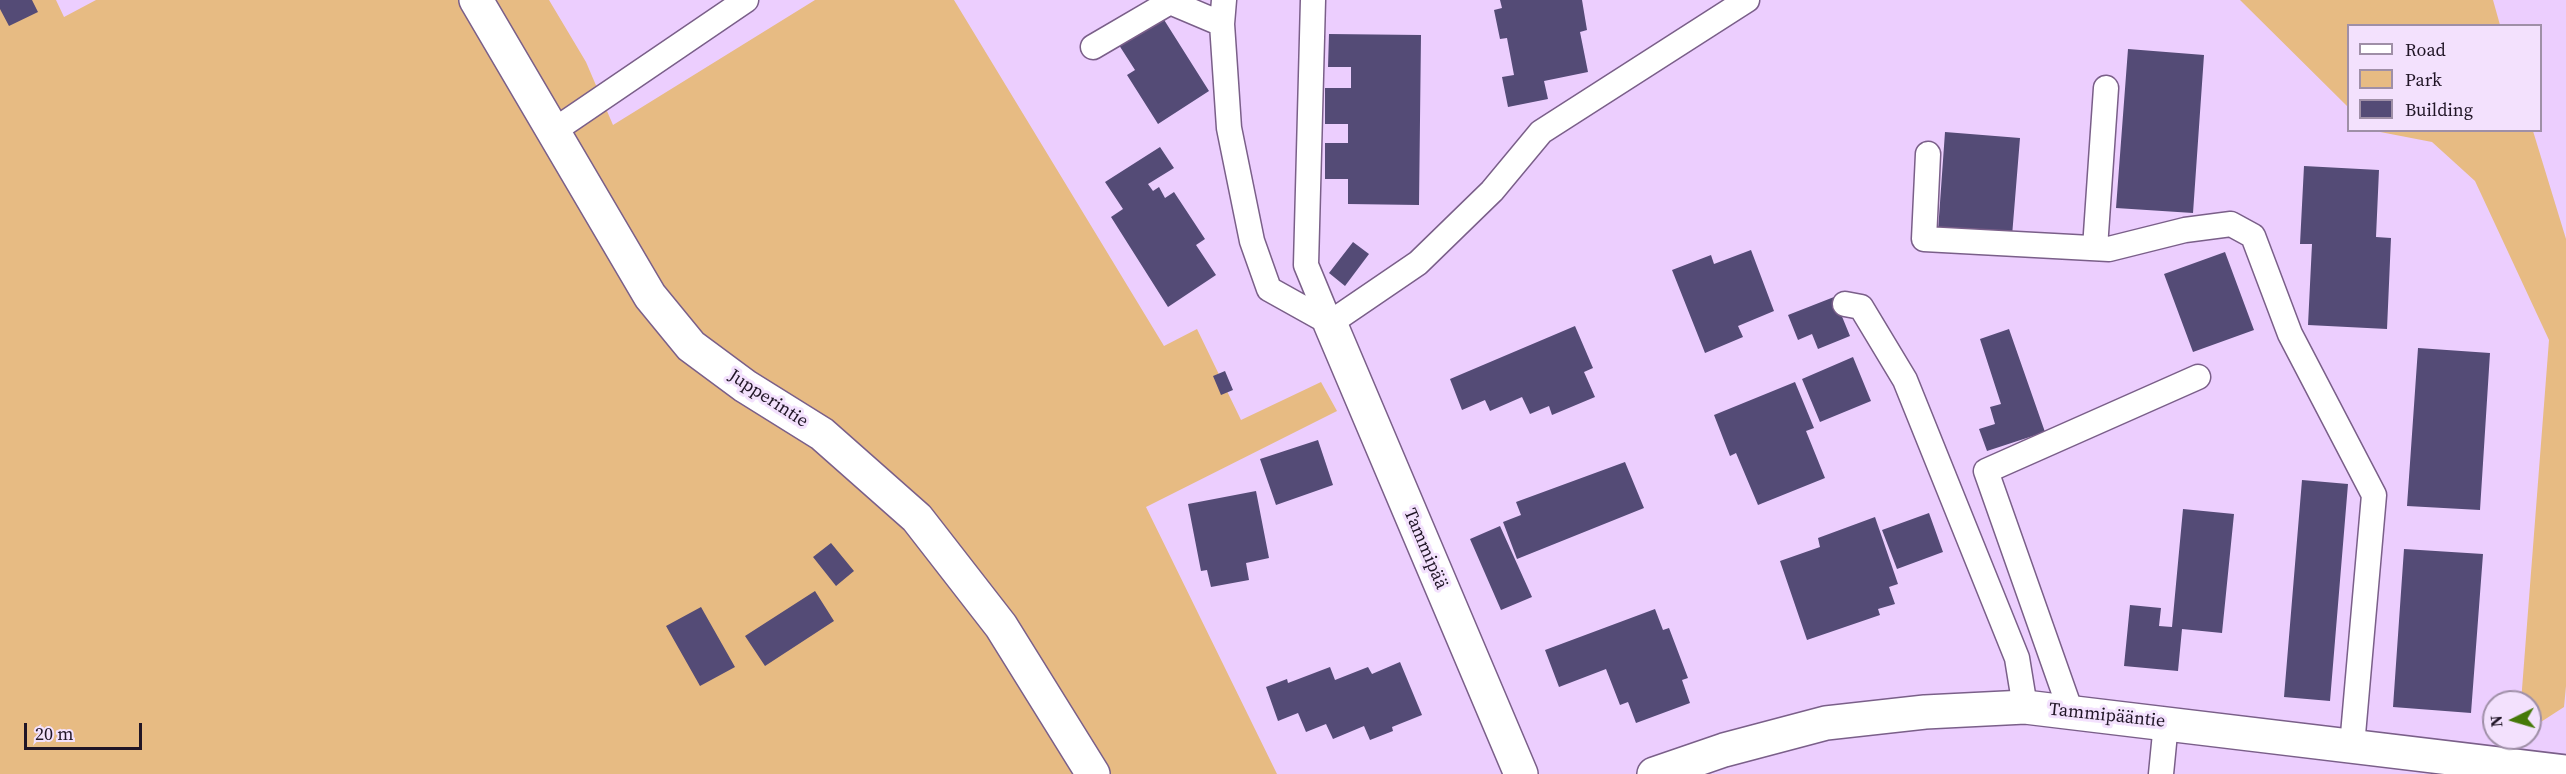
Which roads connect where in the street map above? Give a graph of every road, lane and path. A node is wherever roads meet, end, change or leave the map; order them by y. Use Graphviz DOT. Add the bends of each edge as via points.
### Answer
graph roads {
  1 [pos="476,0"];
  2 [pos="746,0"];
  3 [pos="1224,0"];
  4 [pos="1313,0"];
  5 [pos="1747,0"];
  6 [pos="1222,24"];
  7 [pos="1093,47"];
  8 [pos="2106,88"];
  9 [pos="552,132"];
  10 [pos="1928,154"];
  11 [pos="2094,248"];
  12 [pos="1845,304"];
  13 [pos="1330,323"];
  14 [pos="2198,377"];
  15 [pos="2025,707"];
  16 [pos="2071,712"];
  17 [pos="2166,723"];
  18 [pos="2352,746"];
  19 [pos="2566,772"];
  20 [pos="1093,774"];
  21 [pos="1521,774"];
  22 [pos="1654,774"];
  23 [pos="2161,774"];
  1 -- 9 [label="street, Jupperintie"];
  2 -- 9 [label="lane"];
  3 -- 6 [label="lane"];
  4 -- 13 [label="lane" via="1306,265"];
  5 -- 13 [label="lane" via="1541,132 1492,191 1418,263"];
  6 -- 7 [label="lane" via="1170,2"];
  6 -- 13 [label="lane" via="1229,128 1252,241 1265,279 1269,289"];
  8 -- 11 [label="lane"];
  9 -- 20 [label="street, Jupperintie" via="650,296 691,346 745,386 822,434 916,518 1000,626"];
  10 -- 11 [label="lane" via="1924,238"];
  11 -- 18 [label="lane" via="2109,249 2185,230 2232,224 2253,236 2290,334 2374,495"];
  12 -- 15 [label="lane" via="1861,307 1905,380 2017,658"];
  13 -- 21 [label="street, Tammipää"];
  14 -- 16 [label="lane" via="1986,471"];
  15 -- 16 [label="street, Tammipääntie"];
  15 -- 22 [label="street, Tammipääntie" via="1925,712 1826,723 1724,750"];
  16 -- 17 [label="street, Tammipääntie"];
  17 -- 18 [label="street, Tammipääntie"];
  17 -- 23 [label="lane"];
  18 -- 19 [label="street, Tammipääntie"];
}
